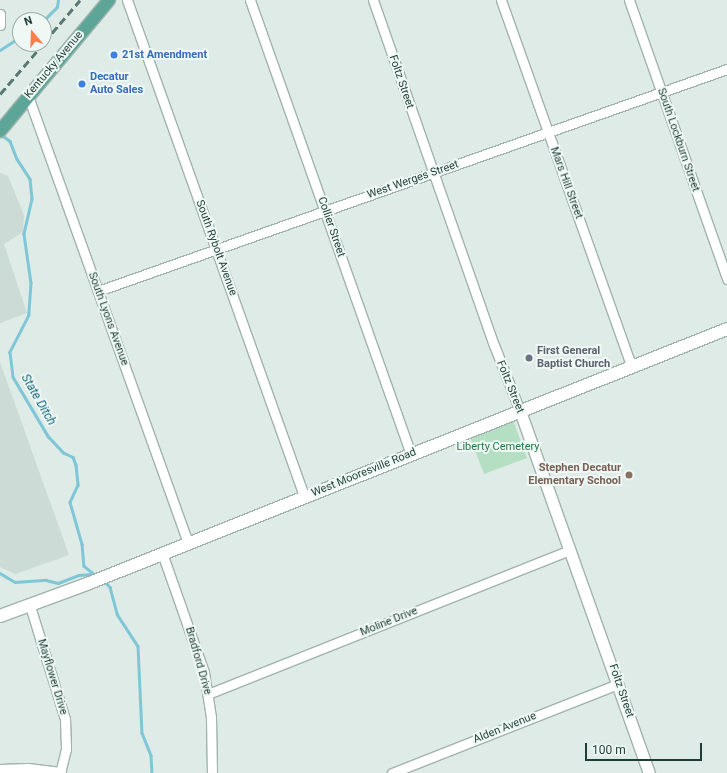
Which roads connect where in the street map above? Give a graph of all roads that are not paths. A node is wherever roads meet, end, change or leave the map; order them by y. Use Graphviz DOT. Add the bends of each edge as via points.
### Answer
graph roads {
  1 [pos="109,0"];
  2 [pos="127,0"];
  3 [pos="250,0"];
  4 [pos="372,0"];
  5 [pos="501,0"];
  6 [pos="629,0"];
  7 [pos="0,14"];
  8 [pos="0,25"];
  9 [pos="727,69"];
  10 [pos="662,92"];
  11 [pos="28,96"];
  12 [pos="3,127"];
  13 [pos="548,132"];
  14 [pos="433,173"];
  15 [pos="325,211"];
  16 [pos="216,250"];
  17 [pos="727,279"];
  18 [pos="98,291"];
  19 [pos="727,329"];
  20 [pos="631,366"];
  21 [pos="520,410"];
  22 [pos="411,454"];
  23 [pos="304,496"];
  24 [pos="188,543"];
  25 [pos="570,550"];
  26 [pos="162,553"];
  27 [pos="30,606"];
  28 [pos="0,616"];
  29 [pos="618,684"];
  30 [pos="208,694"];
  31 [pos="0,769"];
  32 [pos="61,773"];
  33 [pos="212,773"];
  34 [pos="392,773"];
  35 [pos="650,773"];
  1 -- 11 [label="main road, Kentucky Avenue"];
  2 -- 16 [label="street, South Rybolt Avenue"];
  3 -- 15 [label="street, Collier Street"];
  4 -- 14 [label="street, Foltz Street"];
  5 -- 13 [label="street, Mars Hill Street"];
  6 -- 10 [label="street, South Lockburn Street"];
  7 -- 8 [label="street"];
  9 -- 10 [label="street, West Werges Street"];
  10 -- 13 [label="street, West Werges Street"];
  10 -- 17 [label="street, South Lockburn Street"];
  11 -- 12 [label="main road, Kentucky Avenue"];
  11 -- 18 [label="street, South Lyons Avenue"];
  13 -- 14 [label="street, West Werges Street"];
  13 -- 20 [label="street, Mars Hill Street"];
  14 -- 15 [label="street, West Werges Street"];
  14 -- 21 [label="street, Foltz Street"];
  15 -- 16 [label="street, West Werges Street"];
  15 -- 22 [label="street, Collier Street"];
  16 -- 18 [label="street, West Werges Street"];
  16 -- 23 [label="street, South Rybolt Avenue"];
  18 -- 24 [label="street, South Lyons Avenue"];
  19 -- 20 [label="main road, West Mooresville Road"];
  20 -- 21 [label="main road, West Mooresville Road"];
  21 -- 22 [label="main road, West Mooresville Road"];
  21 -- 25 [label="street, Foltz Street"];
  22 -- 23 [label="main road, West Mooresville Road"];
  23 -- 24 [label="main road, West Mooresville Road"];
  24 -- 26 [label="main road, West Mooresville Road"];
  25 -- 29 [label="street, Foltz Street"];
  25 -- 30 [label="street, Moline Drive"];
  26 -- 27 [label="main road, West Mooresville Road"];
  26 -- 30 [label="street, Bradford Drive" via="200,658"];
  27 -- 28 [label="main road, West Mooresville Road"];
  27 -- 32 [label="street, Mayflower Drive" via="65,719 66,741"];
  29 -- 34 [label="street, Alden Avenue"];
  29 -- 35 [label="street, Foltz Street"];
  30 -- 33 [label="street, Bradford Drive"];
  31 -- 32 [label="street" via="28,768"];
}
